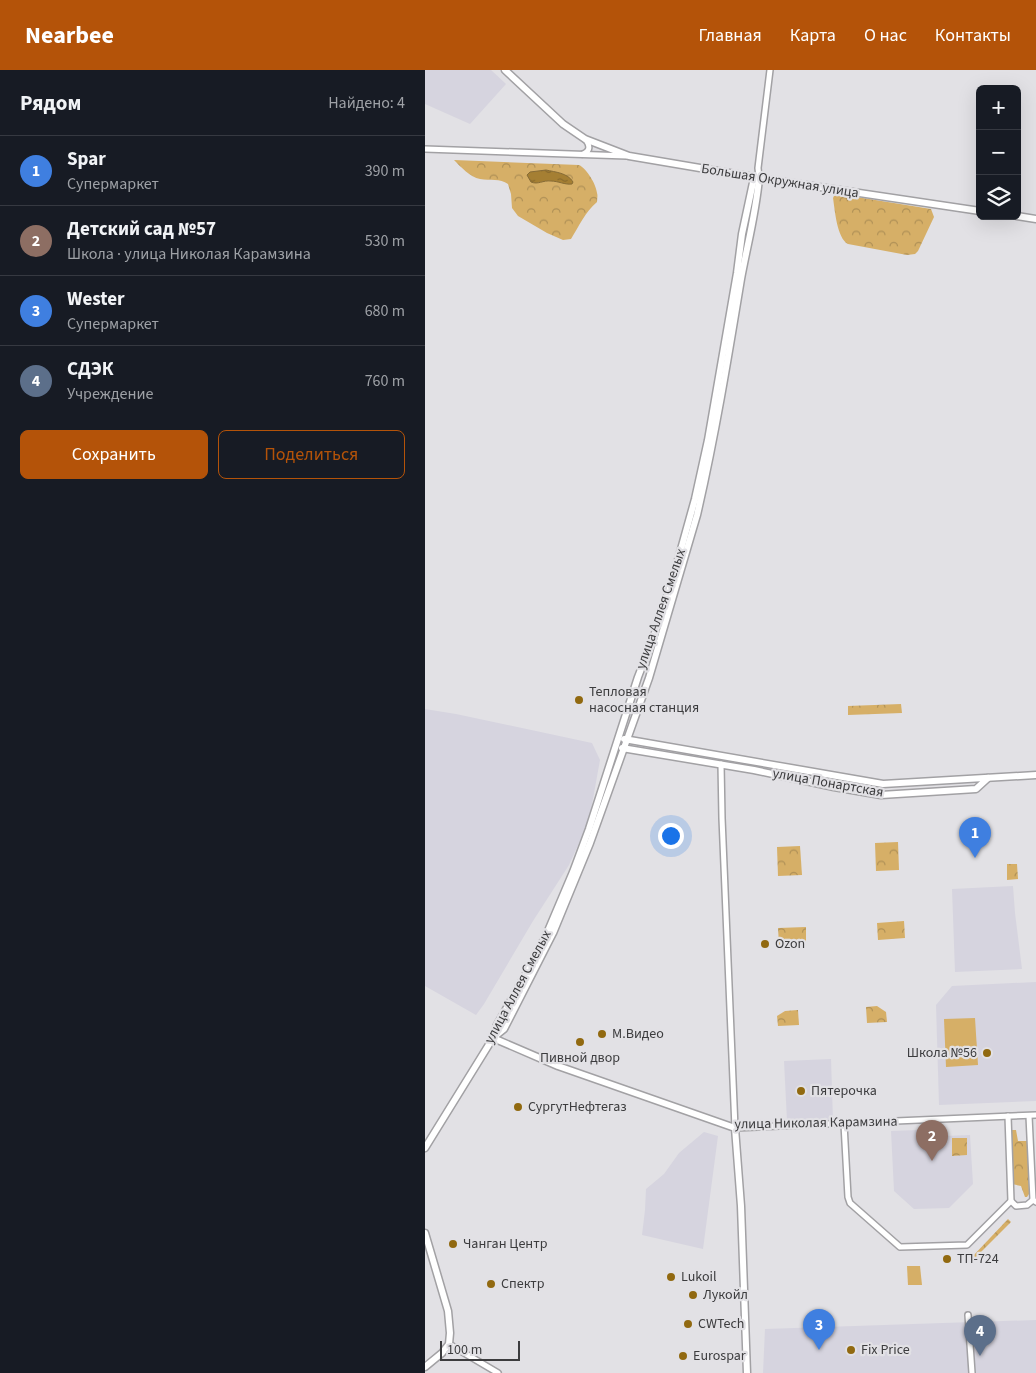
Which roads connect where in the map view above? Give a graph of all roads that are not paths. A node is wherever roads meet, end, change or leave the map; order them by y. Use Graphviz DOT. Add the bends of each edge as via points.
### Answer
graph roads {
  1 [pos="505,70"];
  2 [pos="770,70"];
  3 [pos="585,139"];
  4 [pos="425,149"];
  5 [pos="581,155"];
  6 [pos="629,156"];
  7 [pos="756,178"];
  8 [pos="976,210"];
  9 [pos="1021,217"];
  10 [pos="1036,219"];
  11 [pos="619,738"];
  12 [pos="627,740"];
  13 [pos="616,747"];
  14 [pos="624,748"];
  15 [pos="756,761"];
  16 [pos="721,764"];
  17 [pos="754,770"];
  18 [pos="1036,775"];
  19 [pos="988,778"];
  20 [pos="976,779"];
  21 [pos="976,789"];
  22 [pos="493,1038"];
  23 [pos="1036,1115"];
  24 [pos="1008,1116"];
  25 [pos="1029,1116"];
  26 [pos="845,1124"];
  27 [pos="735,1128"];
  28 [pos="425,1148"];
  29 [pos="1011,1201"];
  30 [pos="1035,1201"];
  31 [pos="425,1233"];
  32 [pos="968,1316"];
  33 [pos="449,1344"];
  34 [pos="425,1367"];
  35 [pos="498,1373"];
  36 [pos="747,1373"];
  37 [pos="972,1373"];
  1 -- 3 [label="main road" via="563,124"];
  2 -- 7 [label="street"];
  3 -- 5 [label="street" via="589,149"];
  3 -- 6 [label="main road"];
  4 -- 5 [label="street, Большая Окружная улица"];
  5 -- 6 [label="street, Большая Окружная улица"];
  6 -- 7 [label="main road, Большая Окружная улица"];
  7 -- 8 [label="main road, Большая Окружная улица"];
  7 -- 11 [label="main road, улица Аллея Смелых" via="742,234 695,499 673,578"];
  7 -- 12 [label="main road" via="757,200 697,515 649,678"];
  9 -- 10 [label="main road"];
  11 -- 12 [label="main road, улица Понартская"];
  11 -- 13 [label="main road, улица Аллея Смелых"];
  12 -- 14 [label="main road"];
  12 -- 15 [label="main road, улица Понартская"];
  13 -- 14 [label="main road, улица Понартская"];
  13 -- 22 [label="main road, улица Аллея Смелых" via="589,830 563,895"];
  14 -- 16 [label="main road, улица Понартская"];
  14 -- 22 [label="main road" via="553,933 504,1029"];
  15 -- 17 [label="main road, улица Понартская"];
  15 -- 20 [label="main road, улица Понартская" via="883,784"];
  16 -- 17 [label="main road, улица Понартская"];
  16 -- 27 [label="street"];
  17 -- 21 [label="main road, улица Понартская" via="881,794"];
  18 -- 19 [label="main road, улица Понартская"];
  19 -- 20 [label="main road, улица Понартская"];
  19 -- 21 [label="main road"];
  20 -- 21 [label="main road"];
  22 -- 27 [label="main road, улица Николая Карамзина" via="559,1066"];
  22 -- 28 [label="main road, улица Аллея Смелых"];
  23 -- 25 [label="street, улица Николая Карамзина"];
  24 -- 25 [label="street, улица Николая Карамзина"];
  24 -- 26 [label="street, улица Николая Карамзина"];
  24 -- 29 [label="street"];
  25 -- 30 [label="street"];
  26 -- 27 [label="street, улица Николая Карамзина"];
  26 -- 29 [label="street" via="850,1203 900,1247 967,1245"];
  27 -- 36 [label="main road"];
  29 -- 30 [label="street" via="1016,1206"];
  31 -- 33 [label="main road" via="449,1311"];
  32 -- 37 [label="street"];
  33 -- 34 [label="main road"];
  33 -- 35 [label="street"];
}
